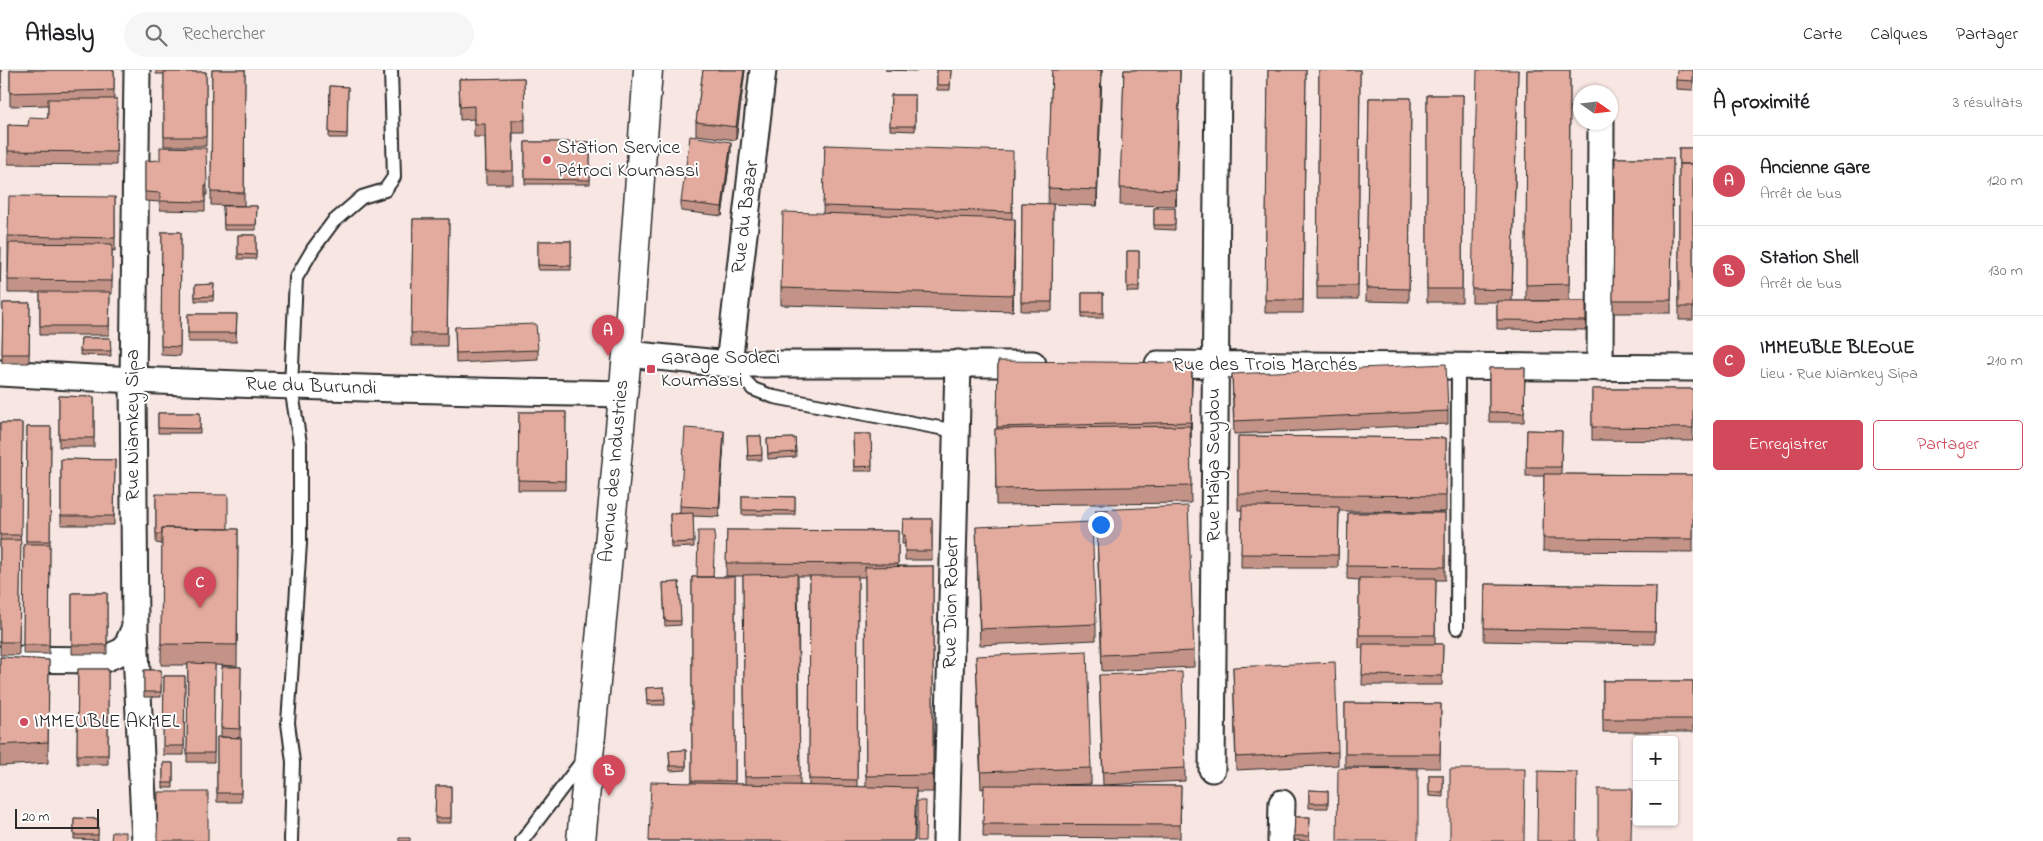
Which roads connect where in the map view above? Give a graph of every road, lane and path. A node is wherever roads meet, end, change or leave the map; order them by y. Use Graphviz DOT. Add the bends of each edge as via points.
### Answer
graph roads {
  1 [pos="137,70"];
  2 [pos="391,70"];
  3 [pos="648,70"];
  4 [pos="763,70"];
  5 [pos="1218,70"];
  6 [pos="1600,130"];
  7 [pos="627,354"];
  8 [pos="958,363"];
  9 [pos="729,364"];
  10 [pos="1057,364"];
  11 [pos="1136,364"];
  12 [pos="1215,365"];
  13 [pos="1458,367"];
  14 [pos="1600,368"];
  15 [pos="1693,368"];
  16 [pos="0,373"];
  17 [pos="132,381"];
  18 [pos="291,387"];
  19 [pos="622,394"];
  20 [pos="956,431"];
  21 [pos="135,627"];
  22 [pos="1457,628"];
  23 [pos="0,659"];
  24 [pos="589,752"];
  25 [pos="1212,769"];
  26 [pos="1282,803"];
  27 [pos="145,841"];
  28 [pos="291,841"];
  29 [pos="522,841"];
  30 [pos="581,841"];
  31 [pos="946,841"];
  32 [pos="1281,841"];
  1 -- 17 [label="street, Rue Niamkey Sipa"];
  2 -- 18 [label="lane" via="394,177 385,190 362,197 333,222 296,278"];
  3 -- 7 [label="street, Avenue des Industries"];
  4 -- 9 [label="street, Rue du Bazar"];
  5 -- 12 [label="street, Rue Maïga Seydou"];
  6 -- 14 [label="street"];
  7 -- 9 [label="street"];
  7 -- 19 [label="street, Avenue des Industries"];
  8 -- 9 [label="street"];
  8 -- 10 [label="street"];
  8 -- 20 [label="street, Rue Dion Robert"];
  9 -- 20 [label="lane" via="753,389 774,397"];
  11 -- 12 [label="street, Rue des Trois Marchés"];
  12 -- 13 [label="street, Rue des Trois Marchés"];
  12 -- 25 [label="street, Rue Maïga Seydou"];
  13 -- 14 [label="street, Rue des Trois Marchés"];
  13 -- 22 [label="lane"];
  14 -- 15 [label="street, Rue des Trois Marchés"];
  16 -- 17 [label="street, Rue du Burundi"];
  17 -- 18 [label="street, Rue du Burundi"];
  17 -- 21 [label="street, Rue Niamkey Sipa"];
  18 -- 19 [label="street, Rue du Burundi"];
  18 -- 28 [label="lane" via="300,443 300,543 288,723 293,762"];
  19 -- 24 [label="street, Avenue des Industries"];
  20 -- 31 [label="street, Rue Dion Robert"];
  21 -- 23 [label="street, Rue Niamkey Sipa" via="125,650 102,660"];
  21 -- 27 [label="street"];
  24 -- 29 [label="lane"];
  24 -- 30 [label="street, Avenue des Industries"];
  26 -- 32 [label="street"];
}
